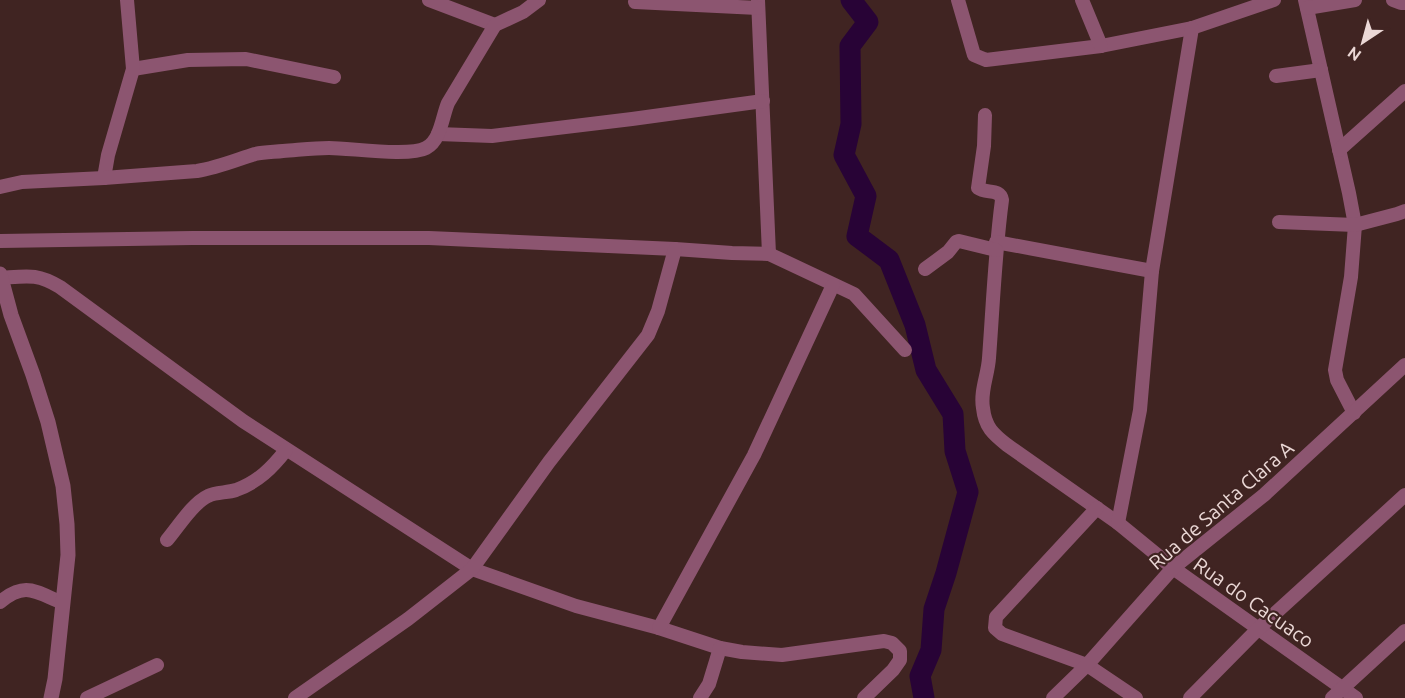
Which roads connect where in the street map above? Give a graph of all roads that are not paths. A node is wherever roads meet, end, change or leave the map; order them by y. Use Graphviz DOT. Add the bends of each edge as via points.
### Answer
graph roads {
  1 [pos="127,0"];
  2 [pos="429,0"];
  3 [pos="539,0"];
  4 [pos="958,0"];
  5 [pos="1083,0"];
  6 [pos="1274,0"];
  7 [pos="1355,0"];
  8 [pos="1393,0"];
  9 [pos="635,2"];
  10 [pos="1405,3"];
  11 [pos="758,4"];
  12 [pos="1306,4"];
  13 [pos="495,25"];
  14 [pos="1192,28"];
  15 [pos="1101,46"];
  16 [pos="134,69"];
  17 [pos="1321,70"];
  18 [pos="1276,76"];
  19 [pos="334,77"];
  20 [pos="1405,91"];
  21 [pos="763,101"];
  22 [pos="985,116"];
  23 [pos="438,134"];
  24 [pos="1339,150"];
  25 [pos="104,178"];
  26 [pos="0,187"];
  27 [pos="1405,211"];
  28 [pos="1279,222"];
  29 [pos="1355,225"];
  30 [pos="0,241"];
  31 [pos="996,246"];
  32 [pos="675,249"];
  33 [pos="769,254"];
  34 [pos="925,269"];
  35 [pos="1152,271"];
  36 [pos="1,276"];
  37 [pos="833,285"];
  38 [pos="6,315"];
  39 [pos="905,350"];
  40 [pos="1405,365"];
  41 [pos="1354,413"];
  42 [pos="286,450"];
  43 [pos="1405,495"];
  44 [pos="1097,508"];
  45 [pos="1118,523"];
  46 [pos="167,540"];
  47 [pos="1173,568"];
  48 [pos="472,569"];
  49 [pos="0,602"];
  50 [pos="63,603"];
  51 [pos="659,628"];
  52 [pos="1258,628"];
  53 [pos="1405,630"];
  54 [pos="720,648"];
  55 [pos="157,665"];
  56 [pos="1087,665"];
  57 [pos="1337,694"];
  58 [pos="51,698"];
  59 [pos="87,698"];
  60 [pos="295,698"];
  61 [pos="700,698"];
  62 [pos="864,698"];
  63 [pos="1053,698"];
  64 [pos="1136,698"];
  65 [pos="1190,698"];
  66 [pos="1356,698"];
  1 -- 16 [label="street"];
  2 -- 13 [label="street"];
  3 -- 13 [label="street"];
  4 -- 15 [label="street" via="974,55 986,60"];
  5 -- 15 [label="street"];
  6 -- 14 [label="street"];
  7 -- 12 [label="street"];
  8 -- 10 [label="street"];
  9 -- 11 [label="street"];
  11 -- 21 [label="street"];
  12 -- 17 [label="street"];
  13 -- 23 [label="street" via="448,103"];
  14 -- 15 [label="street"];
  14 -- 35 [label="street"];
  16 -- 19 [label="street" via="188,60 246,59"];
  16 -- 25 [label="street"];
  17 -- 18 [label="street"];
  17 -- 24 [label="street"];
  20 -- 24 [label="street"];
  21 -- 23 [label="street" via="492,136"];
  21 -- 33 [label="street"];
  22 -- 31 [label="street" via="978,188 1001,195"];
  23 -- 25 [label="street" via="428,147 412,152 332,148 258,153 207,170"];
  24 -- 29 [label="street"];
  25 -- 26 [label="street" via="22,182"];
  27 -- 29 [label="street"];
  28 -- 29 [label="street"];
  29 -- 41 [label="street" via="1351,277 1335,370"];
  30 -- 32 [label="street" via="429,238"];
  31 -- 34 [label="street" via="959,241"];
  31 -- 35 [label="street"];
  31 -- 44 [label="street, Rua do Cacuaco" via="989,362 982,408 987,426 1007,445"];
  32 -- 33 [label="street"];
  32 -- 48 [label="street" via="648,335"];
  33 -- 37 [label="street"];
  35 -- 45 [label="street" via="1140,410"];
  36 -- 38 [label="street"];
  36 -- 42 [label="street" via="48,279"];
  37 -- 39 [label="street" via="854,294"];
  37 -- 51 [label="street" via="754,455"];
  38 -- 50 [label="street" via="48,422 63,486 68,555"];
  40 -- 41 [label="street, Rua de Santa Clara A"];
  41 -- 47 [label="street, Rua de Santa Clara A" via="1264,495"];
  42 -- 46 [label="street" via="271,469 254,481 200,501"];
  42 -- 48 [label="street"];
  43 -- 52 [label="street"];
  44 -- 45 [label="street, Rua do Cacuaco"];
  44 -- 56 [label="street" via="996,617 994,628"];
  45 -- 47 [label="street, Rua do Cacuaco"];
  47 -- 52 [label="street, Rua do Cacuaco"];
  47 -- 56 [label="street, Rua de Santa Clara A"];
  48 -- 51 [label="street" via="576,606"];
  48 -- 60 [label="street" via="408,620"];
  49 -- 50 [label="street" via="22,589"];
  50 -- 58 [label="street"];
  51 -- 54 [label="street"];
  52 -- 57 [label="street, Rua do Cacuaco"];
  52 -- 65 [label="street"];
  53 -- 57 [label="street"];
  54 -- 61 [label="street" via="709,684"];
  54 -- 62 [label="street" via="782,655 892,643 900,651 900,660"];
  55 -- 59 [label="street"];
  56 -- 63 [label="street, Rua de Santa Clara A"];
  56 -- 64 [label="street"];
  57 -- 66 [label="street, Rua do Cacuaco"];
}
